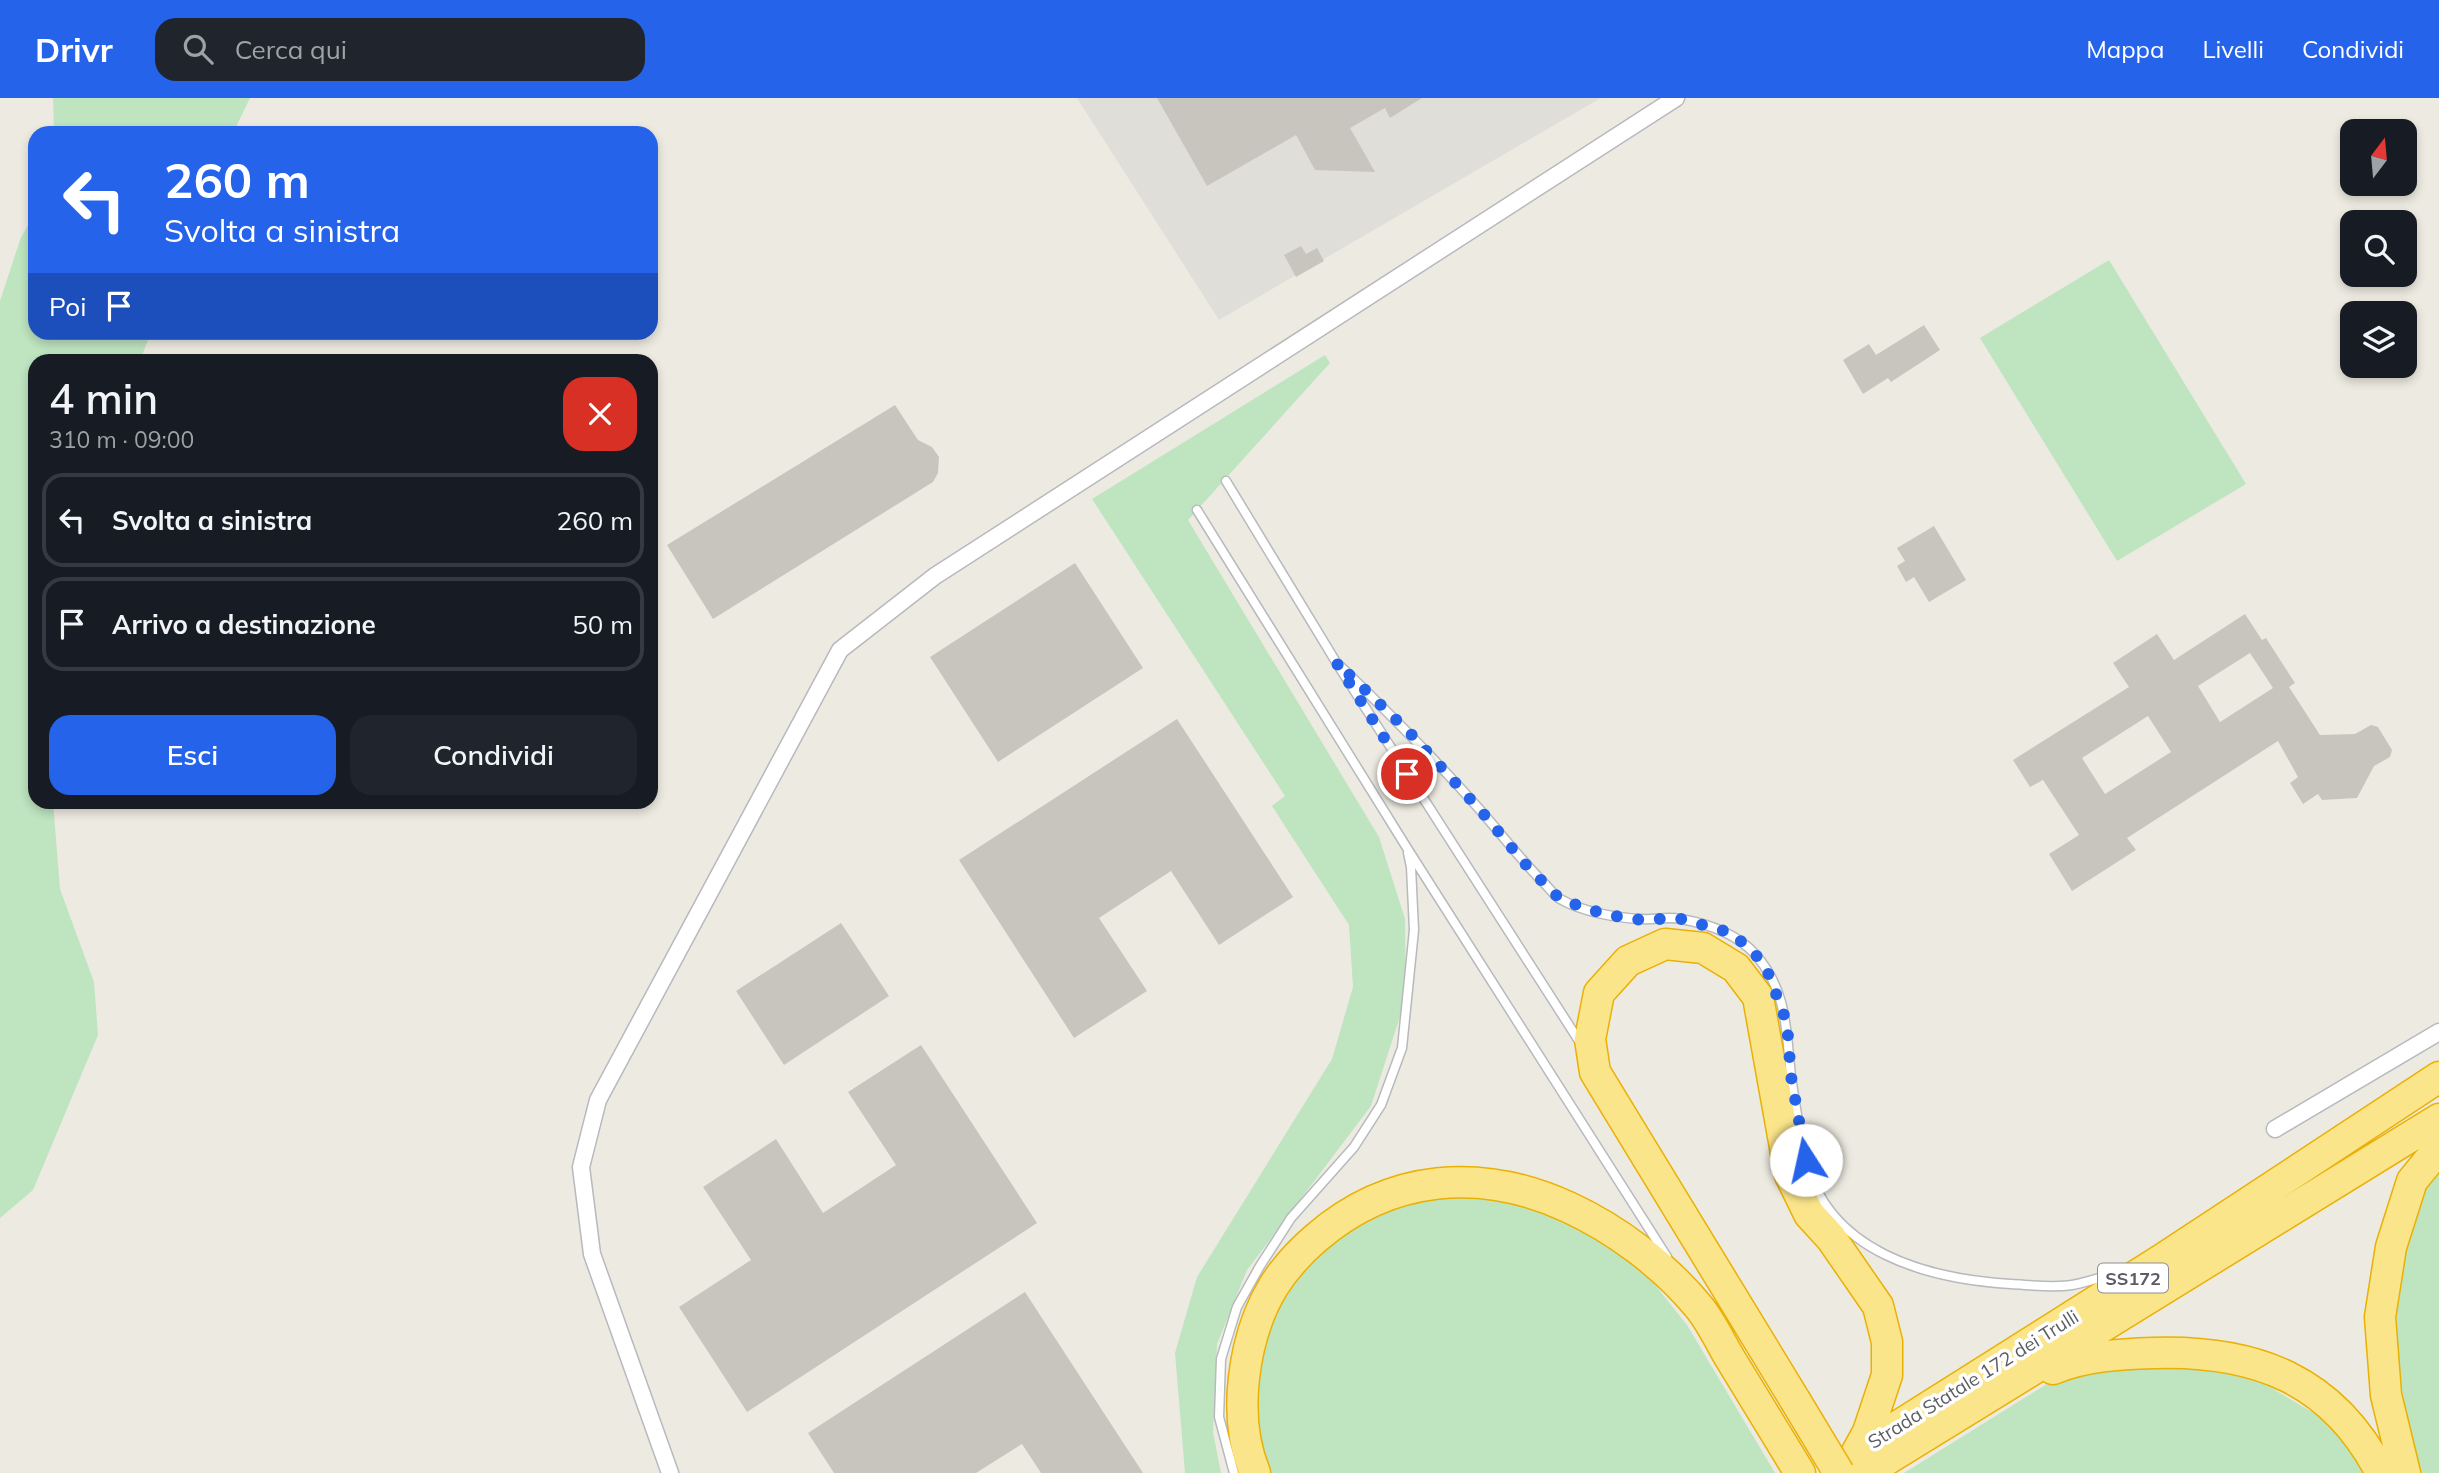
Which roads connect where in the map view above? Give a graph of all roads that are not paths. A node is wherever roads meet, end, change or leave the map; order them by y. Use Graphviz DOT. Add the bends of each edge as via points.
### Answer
graph roads {
  1 [pos="1676,98"];
  2 [pos="1226,481"];
  3 [pos="1198,510"];
  4 [pos="1336,662"];
  5 [pos="1407,848"];
  6 [pos="2439,1032"];
  7 [pos="1594,1065"];
  8 [pos="2439,1077"];
  9 [pos="2439,1119"];
  10 [pos="2275,1129"];
  11 [pos="2439,1148"];
  12 [pos="2161,1260"];
  13 [pos="1699,1307"];
  14 [pos="1992,1395"];
  15 [pos="1854,1466"];
  16 [pos="670,1473"];
  17 [pos="1234,1473"];
  18 [pos="1255,1473"];
  19 [pos="1800,1473"];
  20 [pos="1822,1473"];
  21 [pos="2381,1473"];
  22 [pos="2405,1473"];
  1 -- 16 [label="street" via="935,576 840,650 598,1100 581,1167 592,1254"];
  2 -- 4 [label="lane"];
  3 -- 5 [label="lane"];
  4 -- 7 [label="lane"];
  4 -- 12 [label="lane" via="1410,733 1559,898 1616,916 1678,918 1732,933 1756,955 1769,975 1787,1023 1791,1076 1813,1185 1835,1220 1861,1240 1926,1272 2000,1284 2071,1285"];
  5 -- 13 [label="lane"];
  5 -- 17 [label="lane" via="1414,930 1402,1048 1381,1105 1354,1147 1291,1217 1237,1307 1221,1359 1219,1418"];
  6 -- 10 [label="street"];
  7 -- 15 [label="highway, bridge" via="1794,1401"];
  7 -- 15 [label="highway" via="1590,1039 1599,993 1628,961 1665,944 1703,948 1735,968 1758,998 1790,1175 1809,1214 1878,1306 1886,1342 1887,1375"];
  8 -- 12 [label="highway, Strada Statale 172 dei Trulli / SS172"];
  9 -- 14 [label="highway, Strada Statale 172 dei Trulli / SS172"];
  11 -- 22 [label="highway" via="2412,1181 2390,1247 2380,1317 2386,1395"];
  12 -- 15 [label="highway, Strada Statale 172 dei Trulli / SS172"];
  13 -- 18 [label="highway" via="1666,1273 1613,1233 1569,1207 1534,1194 1462,1182 1388,1194 1355,1208 1297,1254 1261,1306 1242,1390 1243,1422"];
  13 -- 19 [label="highway"];
  14 -- 15 [label="highway, Strada Statale 172 dei Trulli / SS172"];
  14 -- 21 [label="highway" via="2093,1357 2167,1352 2230,1356 2265,1367 2324,1400 2350,1425"];
  15 -- 20 [label="highway, Strada Statale 172 dei Trulli / SS172"];
}
